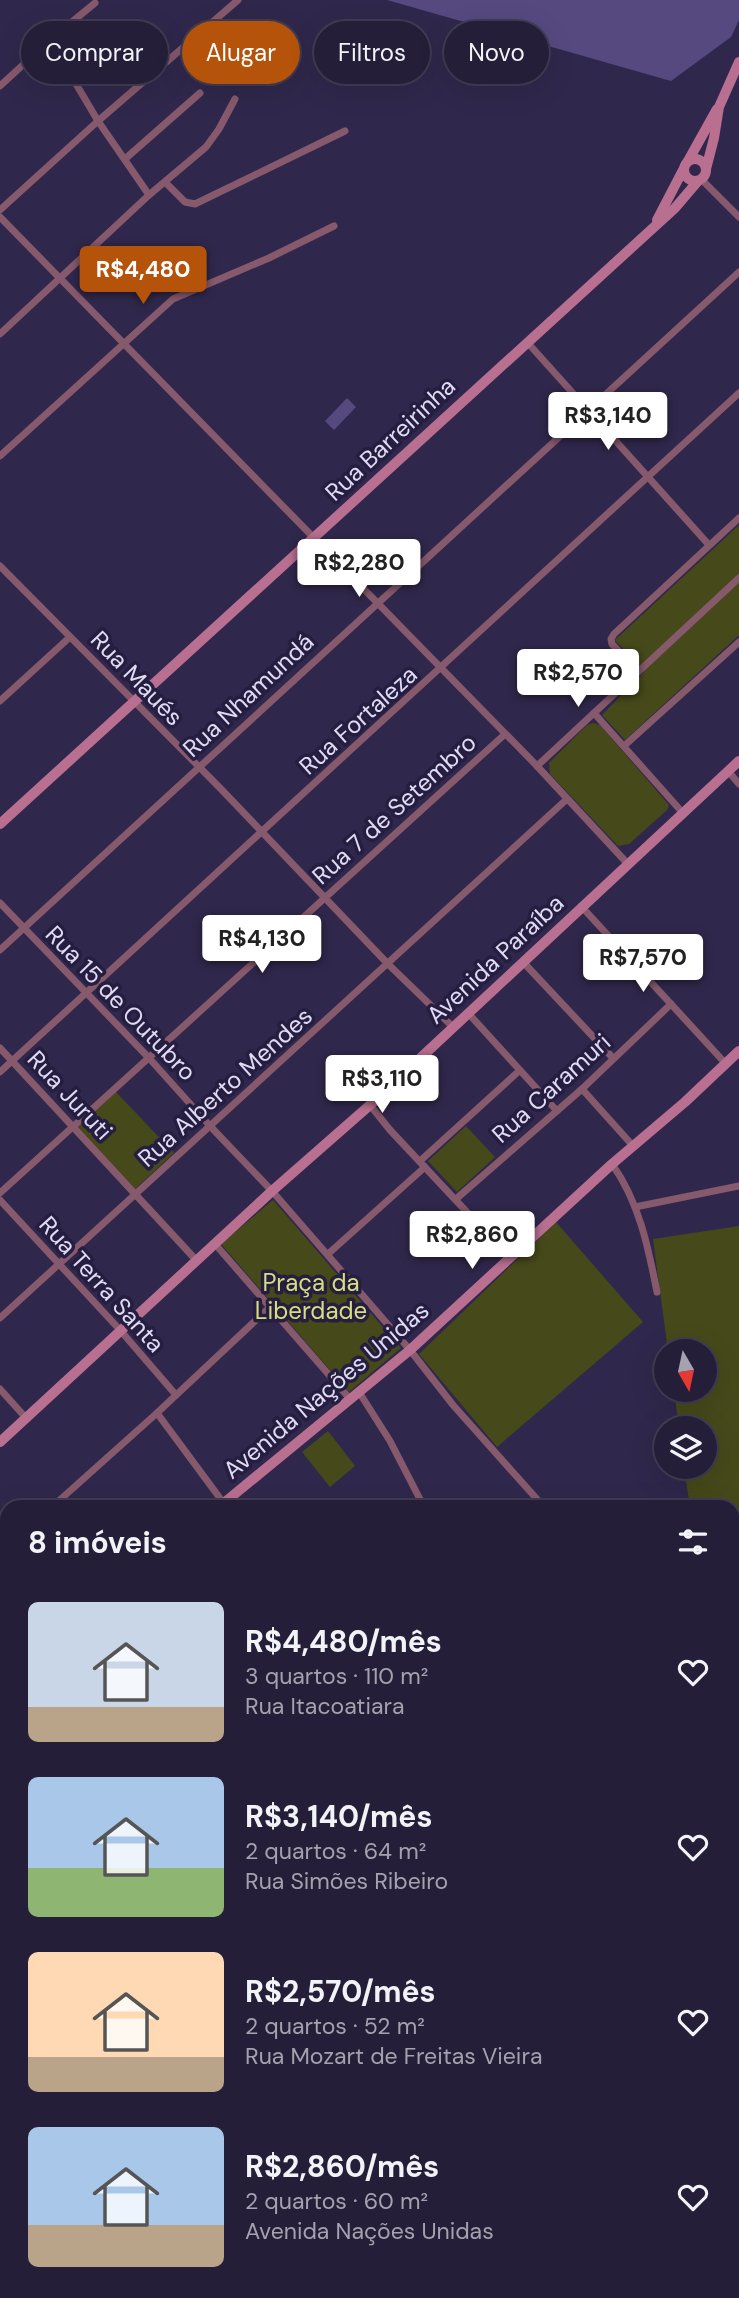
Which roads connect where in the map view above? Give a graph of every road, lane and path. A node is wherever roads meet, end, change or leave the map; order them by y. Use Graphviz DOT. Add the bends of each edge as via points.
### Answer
graph roads {
  1 [pos="238,0"];
  2 [pos="95,3"];
  3 [pos="73,21"];
  4 [pos="739,62"];
  5 [pos="21,67"];
  6 [pos="77,84"];
  7 [pos="0,86"];
  8 [pos="200,93"];
  9 [pos="235,99"];
  10 [pos="719,107"];
  11 [pos="98,121"];
  12 [pos="345,131"];
  13 [pos="125,159"];
  14 [pos="686,166"];
  15 [pos="702,176"];
  16 [pos="165,182"];
  17 [pos="149,195"];
  18 [pos="0,210"];
  19 [pos="0,217"];
  20 [pos="739,217"];
  21 [pos="334,226"];
  22 [pos="653,227"];
  23 [pos="739,272"];
  24 [pos="60,279"];
  25 [pos="0,334"];
  26 [pos="527,341"];
  27 [pos="125,344"];
  28 [pos="739,393"];
  29 [pos="588,409"];
  30 [pos="0,456"];
  31 [pos="648,477"];
  32 [pos="739,518"];
  33 [pos="314,539"];
  34 [pos="709,545"];
  35 [pos="0,566"];
  36 [pos="3,576"];
  37 [pos="739,578"];
  38 [pos="376,602"];
  39 [pos="70,637"];
  40 [pos="739,642"];
  41 [pos="441,669"];
  42 [pos="638,673"];
  43 [pos="0,701"];
  44 [pos="134,701"];
  45 [pos="594,713"];
  46 [pos="504,735"];
  47 [pos="624,746"];
  48 [pos="739,761"];
  49 [pos="537,766"];
  50 [pos="198,768"];
  51 [pos="728,771"];
  52 [pos="739,784"];
  53 [pos="567,799"];
  54 [pos="682,811"];
  55 [pos="0,824"];
  56 [pos="262,833"];
  57 [pos="627,863"];
  58 [pos="326,897"];
  59 [pos="0,903"];
  60 [pos="581,906"];
  61 [pos="23,929"];
  62 [pos="0,950"];
  63 [pos="524,963"];
  64 [pos="388,964"];
  65 [pos="88,993"];
  66 [pos="671,1004"];
  67 [pos="467,1013"];
  68 [pos="453,1027"];
  69 [pos="0,1048"];
  70 [pos="739,1051"];
  71 [pos="149,1058"];
  72 [pos="613,1058"];
  73 [pos="12,1061"];
  74 [pos="726,1063"];
  75 [pos="519,1071"];
  76 [pos="0,1072"];
  77 [pos="582,1089"];
  78 [pos="370,1105"];
  79 [pos="557,1111"];
  80 [pos="210,1126"];
  81 [pos="73,1127"];
  82 [pos="634,1147"];
  83 [pos="423,1164"];
  84 [pos="611,1164"];
  85 [pos="739,1186"];
  86 [pos="272,1191"];
  87 [pos="0,1194"];
  88 [pos="136,1195"];
  89 [pos="456,1199"];
  90 [pos="0,1200"];
  91 [pos="635,1206"];
  92 [pos="215,1244"];
  93 [pos="328,1254"];
  94 [pos="510,1258"];
  95 [pos="197,1261"];
  96 [pos="58,1265"];
  97 [pos="657,1292"];
  98 [pos="270,1307"];
  99 [pos="0,1318"];
  100 [pos="120,1331"];
  101 [pos="410,1350"];
  102 [pos="0,1389"];
  103 [pos="176,1395"];
  104 [pos="355,1395"];
  105 [pos="157,1413"];
  106 [pos="26,1418"];
  107 [pos="0,1442"];
  108 [pos="60,1500"];
  109 [pos="219,1500"];
  110 [pos="230,1500"];
  111 [pos="420,1500"];
  112 [pos="538,1500"];
  1 -- 11 [label="street"];
  2 -- 3 [label="street"];
  4 -- 10 [label="street, Rua Barreirinha"];
  5 -- 7 [label="street"];
  6 -- 11 [label="street"];
  8 -- 13 [label="street"];
  9 -- 16 [label="street" via="206,147"];
  10 -- 14 [label="street, Rua Barreirinha"];
  10 -- 15 [label="street, Rua Barreirinha" via="715,138"];
  11 -- 13 [label="street"];
  11 -- 18 [label="street"];
  12 -- 16 [label="street" via="195,204 185,202"];
  13 -- 17 [label="street"];
  14 -- 15 [label="street" via="686,177"];
  14 -- 15 [label="street" via="701,161"];
  14 -- 22 [label="street, Rua Barreirinha"];
  15 -- 20 [label="street"];
  15 -- 22 [label="street, Rua Barreirinha"];
  16 -- 17 [label="street"];
  17 -- 24 [label="street"];
  19 -- 24 [label="street"];
  21 -- 27 [label="street" via="176,298"];
  22 -- 26 [label="street, Rua Barreirinha"];
  23 -- 29 [label="street, Rua Nhamundá"];
  24 -- 25 [label="street"];
  24 -- 27 [label="street"];
  26 -- 29 [label="street"];
  26 -- 33 [label="street, Rua Barreirinha"];
  27 -- 30 [label="street"];
  27 -- 33 [label="street"];
  28 -- 31 [label="street, Rua Fortaleza"];
  29 -- 31 [label="street"];
  29 -- 38 [label="street, Rua Nhamundá"];
  31 -- 34 [label="street"];
  31 -- 41 [label="street, Rua Fortaleza"];
  32 -- 34 [label="street"];
  33 -- 38 [label="street"];
  33 -- 44 [label="street, Rua Barreirinha"];
  34 -- 42 [label="street" via="612,638 612,644"];
  35 -- 36 [label="street, Rua Maués"];
  36 -- 39 [label="street, Rua Maués"];
  37 -- 42 [label="street"];
  38 -- 41 [label="street"];
  38 -- 50 [label="street, Rua Nhamundá"];
  39 -- 43 [label="street"];
  39 -- 44 [label="street, Rua Maués"];
  40 -- 47 [label="street"];
  41 -- 46 [label="street"];
  41 -- 56 [label="street, Rua Fortaleza"];
  42 -- 45 [label="street"];
  44 -- 50 [label="street, Rua Maués"];
  44 -- 55 [label="street, Rua Barreirinha"];
  45 -- 47 [label="street"];
  45 -- 49 [label="street"];
  46 -- 49 [label="street"];
  46 -- 58 [label="street, Rua 7 de Setembro"];
  47 -- 54 [label="street"];
  48 -- 51 [label="street, Avenida Paraíba"];
  49 -- 53 [label="street"];
  50 -- 56 [label="street, Rua Maués"];
  50 -- 61 [label="street, Rua Nhamundá"];
  51 -- 52 [label="street"];
  51 -- 54 [label="street, Avenida Paraíba"];
  53 -- 57 [label="street"];
  53 -- 64 [label="street, Rua Alberto Mendes"];
  54 -- 57 [label="street, Avenida Paraíba"];
  56 -- 58 [label="street, Rua Maués"];
  56 -- 65 [label="street, Rua Fortaleza"];
  57 -- 60 [label="street, Avenida Paraíba"];
  58 -- 64 [label="street, Rua Maués"];
  58 -- 71 [label="street, Rua 7 de Setembro"];
  59 -- 61 [label="street, Rua 15 de Outubro"];
  60 -- 63 [label="street, Avenida Paraíba"];
  60 -- 66 [label="street"];
  61 -- 62 [label="street, Rua Nhamundá"];
  61 -- 65 [label="street, Rua 15 de Outubro"];
  63 -- 67 [label="street, Avenida Paraíba"];
  63 -- 72 [label="street"];
  64 -- 68 [label="street, Rua Maués"];
  64 -- 80 [label="street, Rua Alberto Mendes"];
  65 -- 71 [label="street, Rua 15 de Outubro"];
  65 -- 73 [label="street, Rua Fortaleza"];
  66 -- 72 [label="street, Rua Caramuri"];
  66 -- 74 [label="street"];
  67 -- 68 [label="street, Avenida Paraíba"];
  67 -- 75 [label="street"];
  68 -- 78 [label="street, Avenida Paraíba"];
  69 -- 73 [label="street, Rua Juruti"];
  70 -- 74 [label="street, Avenida Nações Unidas"];
  71 -- 80 [label="street, Rua 15 de Outubro"];
  71 -- 81 [label="street, Rua 7 de Setembro"];
  72 -- 77 [label="street, Rua Caramuri"];
  73 -- 76 [label="street, Rua Fortaleza"];
  73 -- 81 [label="street, Rua Juruti"];
  74 -- 82 [label="street, Avenida Nações Unidas"];
  75 -- 79 [label="street"];
  75 -- 83 [label="street"];
  77 -- 79 [label="street, Rua Caramuri"];
  77 -- 82 [label="street"];
  78 -- 83 [label="street"];
  78 -- 86 [label="street, Avenida Paraíba"];
  79 -- 89 [label="street, Rua Caramuri"];
  80 -- 86 [label="street, Rua 15 de Outubro"];
  80 -- 88 [label="street, Rua Alberto Mendes"];
  81 -- 87 [label="street, Rua 7 de Setembro"];
  81 -- 88 [label="street, Rua Juruti"];
  82 -- 84 [label="street, Avenida Nações Unidas"];
  83 -- 89 [label="street"];
  83 -- 93 [label="street"];
  84 -- 91 [label="street"];
  84 -- 94 [label="street, Avenida Nações Unidas"];
  85 -- 91 [label="street"];
  86 -- 92 [label="street, Avenida Paraíba"];
  86 -- 93 [label="street, Rua 15 de Outubro"];
  88 -- 95 [label="street, Rua Juruti"];
  88 -- 96 [label="street, Rua Alberto Mendes"];
  89 -- 94 [label="street"];
  90 -- 96 [label="street, Rua Terra Santa"];
  91 -- 97 [label="street"];
  92 -- 95 [label="street, Avenida Paraíba"];
  92 -- 98 [label="street"];
  93 -- 101 [label="street, Rua 15 de Outubro"];
  94 -- 101 [label="street, Avenida Nações Unidas"];
  95 -- 100 [label="street, Avenida Paraíba"];
  96 -- 99 [label="street, Rua Alberto Mendes"];
  96 -- 100 [label="street, Rua Terra Santa"];
  98 -- 103 [label="street"];
  98 -- 104 [label="street"];
  100 -- 103 [label="street, Rua Terra Santa"];
  100 -- 106 [label="street, Avenida Paraíba"];
  101 -- 104 [label="street, Avenida Nações Unidas"];
  101 -- 112 [label="street, Rua 15 de Outubro"];
  102 -- 106 [label="street"];
  103 -- 105 [label="street"];
  104 -- 110 [label="street, Avenida Nações Unidas"];
  104 -- 111 [label="street" via="390,1441"];
  105 -- 108 [label="street"];
  105 -- 109 [label="street"];
  106 -- 107 [label="street, Avenida Paraíba"];
}
